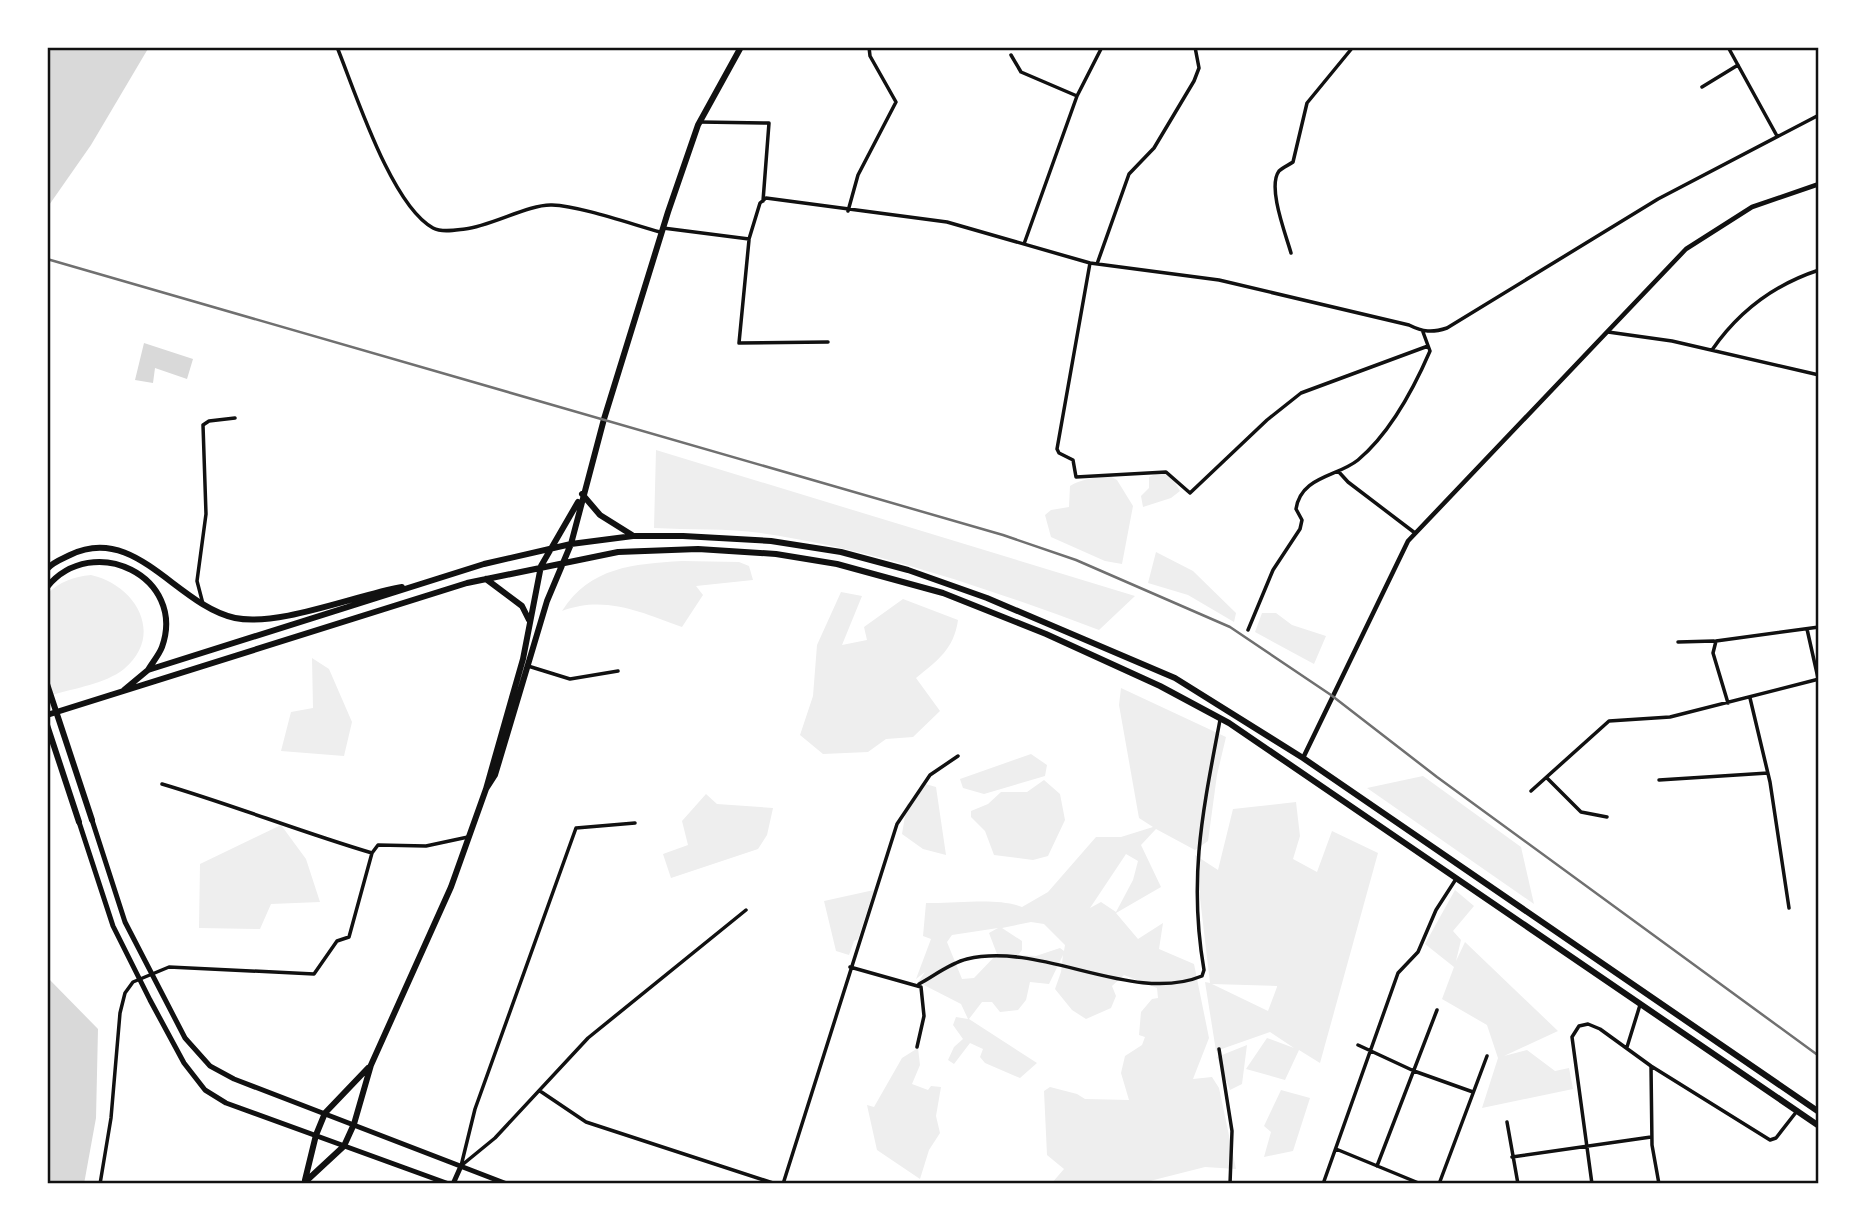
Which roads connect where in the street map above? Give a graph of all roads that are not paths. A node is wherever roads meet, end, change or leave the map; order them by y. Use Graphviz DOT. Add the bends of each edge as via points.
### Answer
graph roads {
  1 [pos="337,47"];
  2 [pos="741,47"];
  3 [pos="869,47"];
  4 [pos="1102,47"];
  5 [pos="1195,47"];
  6 [pos="1353,47"];
  7 [pos="1728,47"];
  8 [pos="1011,55"];
  9 [pos="1738,65"];
  10 [pos="1702,87"];
  11 [pos="1077,96"];
  12 [pos="1819,115"];
  13 [pos="700,122"];
  14 [pos="1777,136"];
  15 [pos="1819,184"];
  16 [pos="763,201"];
  17 [pos="848,211"];
  18 [pos="662,230"];
  19 [pos="749,239"];
  20 [pos="1024,244"];
  21 [pos="1291,253"];
  22 [pos="1090,263"];
  23 [pos="1097,264"];
  24 [pos="1819,270"];
  25 [pos="1423,332"];
  26 [pos="1605,332"];
  27 [pos="828,342"];
  28 [pos="1428,346"];
  29 [pos="1712,350"];
  30 [pos="1819,375"];
  31 [pos="235,418"];
  32 [pos="1338,471"];
  33 [pos="582,494"];
  34 [pos="1415,533"];
  35 [pos="633,536"];
  36 [pos="571,544"];
  37 [pos="552,548"];
  38 [pos="565,562"];
  39 [pos="541,566"];
  40 [pos="47,569"];
  41 [pos="486,579"];
  42 [pos="425,583"];
  43 [pos="47,587"];
  44 [pos="204,606"];
  45 [pos="530,622"];
  46 [pos="1819,627"];
  47 [pos="1807,629"];
  48 [pos="1248,630"];
  49 [pos="1716,641"];
  50 [pos="1678,642"];
  51 [pos="528,666"];
  52 [pos="148,670"];
  53 [pos="618,671"];
  54 [pos="1819,679"];
  55 [pos="47,684"];
  56 [pos="120,693"];
  57 [pos="1750,698"];
  58 [pos="1728,703"];
  59 [pos="47,715"];
  60 [pos="1220,720"];
  61 [pos="47,725"];
  62 [pos="958,756"];
  63 [pos="1303,758"];
  64 [pos="1768,773"];
  65 [pos="1546,777"];
  66 [pos="1659,780"];
  67 [pos="162,784"];
  68 [pos="486,789"];
  69 [pos="1531,791"];
  70 [pos="1607,817"];
  71 [pos="92,820"];
  72 [pos="79,822"];
  73 [pos="635,823"];
  74 [pos="468,837"];
  75 [pos="372,853"];
  76 [pos="1456,880"];
  77 [pos="1789,908"];
  78 [pos="746,910"];
  79 [pos="850,967"];
  80 [pos="151,972"];
  81 [pos="138,978"];
  82 [pos="919,984"];
  83 [pos="1640,1005"];
  84 [pos="1437,1010"];
  85 [pos="1358,1045"];
  86 [pos="916,1047"];
  87 [pos="1627,1048"];
  88 [pos="1219,1049"];
  89 [pos="1371,1051"];
  90 [pos="1487,1056"];
  91 [pos="371,1065"];
  92 [pos="1651,1066"];
  93 [pos="1414,1071"];
  94 [pos="540,1091"];
  95 [pos="1474,1093"];
  96 [pos="1797,1111"];
  97 [pos="1819,1112"];
  98 [pos="325,1113"];
  99 [pos="1507,1122"];
  100 [pos="354,1124"];
  101 [pos="1819,1126"];
  102 [pos="316,1135"];
  103 [pos="1651,1136"];
  104 [pos="344,1146"];
  105 [pos="1587,1148"];
  106 [pos="1336,1149"];
  107 [pos="1512,1157"];
  108 [pos="461,1166"];
  109 [pos="1377,1166"];
  110 [pos="304,1183"];
  111 [pos="100,1184"];
  112 [pos="451,1184"];
  113 [pos="507,1184"];
  114 [pos="776,1184"];
  115 [pos="783,1184"];
  116 [pos="1230,1184"];
  117 [pos="1323,1184"];
  118 [pos="1421,1184"];
  119 [pos="1439,1184"];
  120 [pos="1518,1184"];
  121 [pos="1592,1184"];
  122 [pos="1659,1184"];
  1 -- 18 [label="street" via="381,155 411,205 433,228 475,228 551,205"];
  2 -- 13 [label="highway"];
  3 -- 17 [label="street" via="870,57 896,102 858,176"];
  4 -- 11 [label="street"];
  5 -- 23 [label="street" via="1199,68 1194,81 1154,148 1129,174"];
  6 -- 21 [label="street" via="1307,103 1293,162 1277,177 1278,205"];
  7 -- 9 [label="street"];
  8 -- 11 [label="street" via="1026,75"];
  9 -- 10 [label="street"];
  9 -- 14 [label="street"];
  11 -- 20 [label="street"];
  12 -- 14 [label="street"];
  13 -- 16 [label="street" via="769,123"];
  13 -- 18 [label="highway"];
  14 -- 25 [label="street" via="1658,199 1447,328"];
  15 -- 26 [label="street" via="1752,207 1686,249"];
  16 -- 17 [label="street" via="806,202"];
  16 -- 19 [label="street"];
  17 -- 20 [label="street" via="947,222"];
  18 -- 19 [label="street"];
  18 -- 33 [label="highway"];
  19 -- 27 [label="street" via="738,343"];
  20 -- 22 [label="street"];
  22 -- 23 [label="street"];
  22 -- 28 [label="street" via="1057,449 1073,460 1076,477 1166,472 1190,494 1267,419 1301,393"];
  23 -- 25 [label="street" via="1219,280"];
  24 -- 29 [label="street" via="1740,313"];
  25 -- 28 [label="street"];
  26 -- 29 [label="street"];
  26 -- 34 [label="street"];
  28 -- 32 [label="street" via="1430,351 1408,398 1360,458"];
  29 -- 30 [label="street"];
  31 -- 44 [label="street" via="202,425 206,514 197,581"];
  32 -- 34 [label="street"];
  32 -- 48 [label="street" via="1315,480 1298,500 1300,529 1273,570"];
  33 -- 35 [label="highway" via="600,515"];
  33 -- 36 [label="highway"];
  33 -- 37 [label="highway"];
  34 -- 63 [label="street" via="1387,580"];
  35 -- 36 [label="highway"];
  35 -- 63 [label="highway" via="771,541 841,552 908,570 987,598 1175,678"];
  36 -- 37 [label="highway"];
  36 -- 38 [label="highway"];
  37 -- 39 [label="highway"];
  37 -- 42 [label="highway"];
  38 -- 39 [label="highway"];
  38 -- 51 [label="highway" via="547,601"];
  38 -- 60 [label="highway" via="618,552 698,549 776,554 876,574 943,593 1046,634 1160,686"];
  39 -- 41 [label="highway"];
  39 -- 45 [label="highway"];
  40 -- 44 [label="highway" via="83,548 116,548 141,559"];
  41 -- 45 [label="highway" via="522,606"];
  41 -- 56 [label="highway"];
  42 -- 44 [label="highway" via="276,617 236,618"];
  42 -- 52 [label="highway"];
  43 -- 52 [label="highway" via="58,575 86,562 112,561 134,570 152,586 166,624 162,648"];
  45 -- 68 [label="highway"];
  46 -- 47 [label="street"];
  47 -- 49 [label="street"];
  47 -- 54 [label="street"];
  49 -- 50 [label="street"];
  49 -- 58 [label="street" via="1713,653"];
  51 -- 53 [label="street" via="570,679"];
  51 -- 68 [label="highway" via="499,764"];
  52 -- 56 [label="highway"];
  54 -- 57 [label="street"];
  55 -- 71 [label="highway"];
  56 -- 59 [label="highway"];
  57 -- 58 [label="street"];
  57 -- 64 [label="street"];
  58 -- 65 [label="street" via="1661,719 1609,721"];
  60 -- 76 [label="highway"];
  60 -- 82 [label="street" via="1198,856 1195,914 1202,976 1152,983 1008,954 957,962"];
  61 -- 72 [label="highway"];
  62 -- 79 [label="street" via="930,775 897,824"];
  63 -- 97 [label="highway"];
  64 -- 66 [label="street"];
  64 -- 77 [label="street"];
  65 -- 69 [label="street"];
  65 -- 70 [label="street" via="1581,812"];
  67 -- 75 [label="street"];
  68 -- 74 [label="highway"];
  71 -- 80 [label="main road" via="125,922"];
  72 -- 81 [label="main road" via="113,926"];
  73 -- 108 [label="street" via="576,828 475,1109"];
  74 -- 75 [label="street" via="426,846 382,843"];
  74 -- 91 [label="highway" via="451,887"];
  75 -- 80 [label="street" via="349,937 337,941 316,973 182,967"];
  76 -- 83 [label="highway"];
  76 -- 89 [label="street" via="1436,910 1418,952 1398,973"];
  78 -- 94 [label="street" via="588,1038"];
  79 -- 82 [label="street"];
  79 -- 115 [label="street"];
  80 -- 81 [label="street"];
  80 -- 98 [label="main road" via="185,1038 210,1066"];
  81 -- 102 [label="main road" via="184,1063 205,1090 226,1103"];
  81 -- 111 [label="street" via="125,993 120,1013"];
  82 -- 86 [label="street" via="924,1016"];
  83 -- 87 [label="street"];
  83 -- 96 [label="highway"];
  84 -- 93 [label="street"];
  85 -- 89 [label="street"];
  87 -- 92 [label="street"];
  87 -- 105 [label="street" via="1588,1024 1573,1034"];
  88 -- 116 [label="street" via="1232,1131"];
  89 -- 93 [label="street"];
  89 -- 106 [label="street"];
  90 -- 95 [label="street"];
  91 -- 98 [label="highway"];
  91 -- 100 [label="highway"];
  92 -- 96 [label="street" via="1770,1140"];
  92 -- 103 [label="street"];
  93 -- 95 [label="street"];
  93 -- 109 [label="street"];
  94 -- 108 [label="street" via="481,1152"];
  94 -- 114 [label="street" via="586,1122"];
  95 -- 119 [label="street"];
  96 -- 101 [label="highway"];
  98 -- 100 [label="main road"];
  98 -- 102 [label="highway"];
  99 -- 107 [label="street"];
  100 -- 104 [label="highway"];
  100 -- 108 [label="main road"];
  102 -- 104 [label="main road"];
  102 -- 110 [label="highway"];
  103 -- 105 [label="street"];
  103 -- 122 [label="street"];
  104 -- 110 [label="highway"];
  104 -- 112 [label="main road"];
  105 -- 107 [label="street"];
  105 -- 121 [label="street"];
  106 -- 109 [label="street"];
  106 -- 117 [label="street"];
  107 -- 120 [label="street"];
  108 -- 112 [label="main road"];
  108 -- 113 [label="main road"];
  109 -- 118 [label="street"];
}
